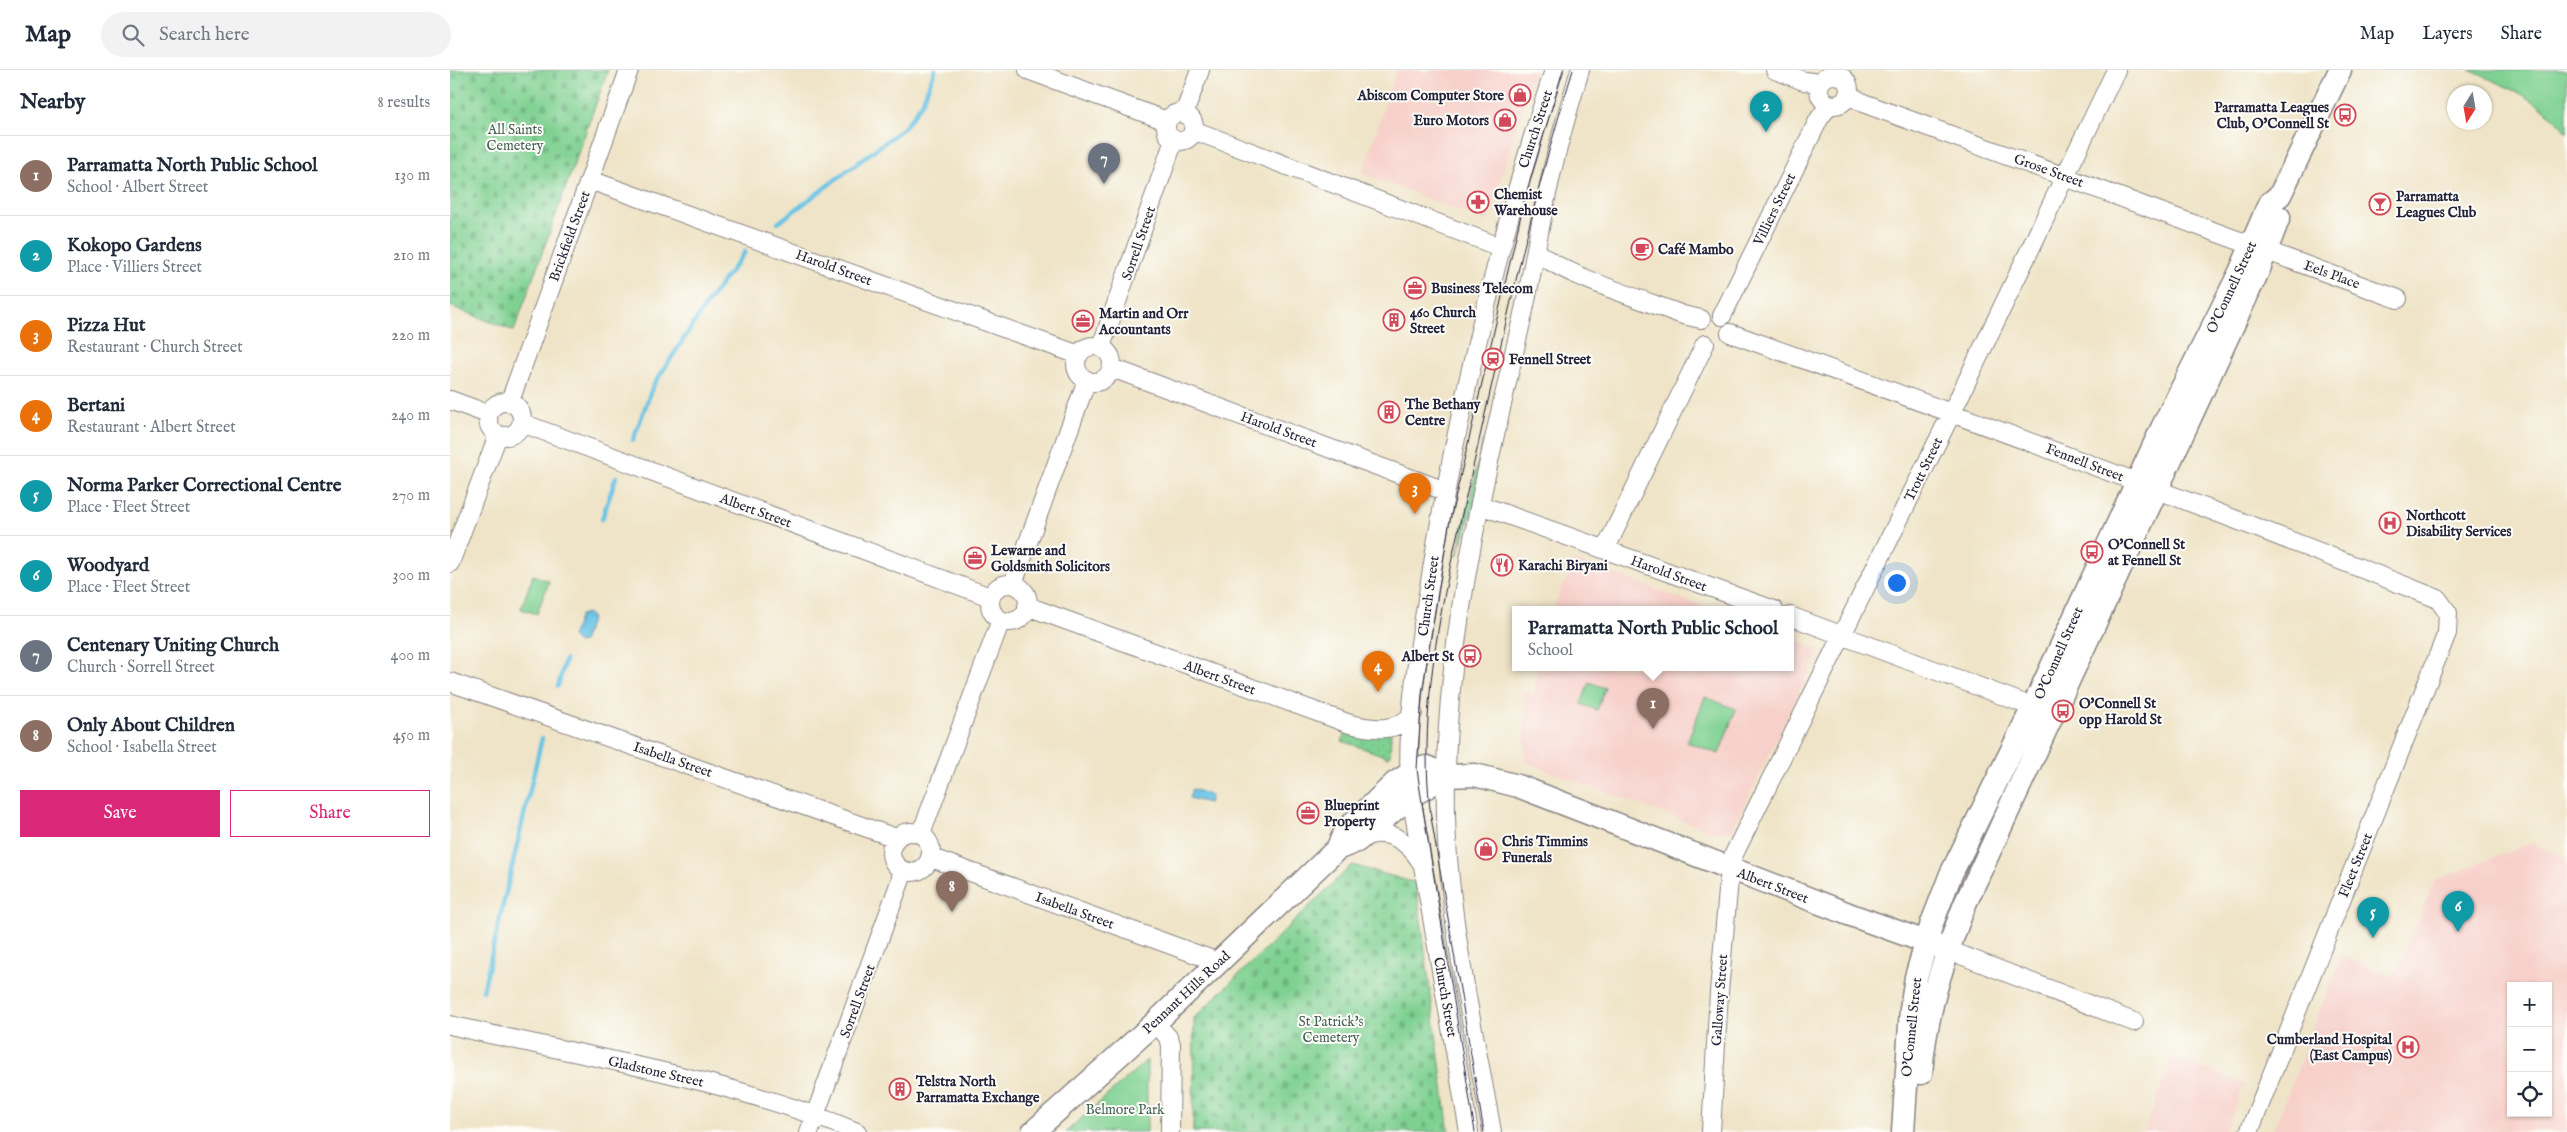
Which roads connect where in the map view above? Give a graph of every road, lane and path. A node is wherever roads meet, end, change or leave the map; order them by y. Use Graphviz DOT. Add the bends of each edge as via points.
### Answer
graph roads {
  1 [pos="629,70"];
  2 [pos="1028,70"];
  3 [pos="1200,70"];
  4 [pos="1554,70"];
  5 [pos="1580,70"];
  6 [pos="1774,70"];
  7 [pos="2116,70"];
  8 [pos="2340,70"];
  9 [pos="1842,73"];
  10 [pos="1821,83"];
  11 [pos="1848,94"];
  12 [pos="1830,104"];
  13 [pos="1184,114"];
  14 [pos="1167,121"];
  15 [pos="1193,130"];
  16 [pos="1174,140"];
  17 [pos="2065,176"];
  18 [pos="590,180"];
  19 [pos="1500,247"];
  20 [pos="2259,248"];
  21 [pos="1537,250"];
  22 [pos="2398,299"];
  23 [pos="1722,316"];
  24 [pos="1702,319"];
  25 [pos="1730,333"];
  26 [pos="1705,344"];
  27 [pos="1101,347"];
  28 [pos="1079,355"];
  29 [pos="1112,368"];
  30 [pos="1087,380"];
  31 [pos="450,400"];
  32 [pos="510,401"];
  33 [pos="1952,412"];
  34 [pos="488,414"];
  35 [pos="522,423"];
  36 [pos="498,435"];
  37 [pos="2147,485"];
  38 [pos="1445,491"];
  39 [pos="1480,505"];
  40 [pos="1605,550"];
  41 [pos="450,563"];
  42 [pos="1012,584"];
  43 [pos="990,597"];
  44 [pos="2438,599"];
  45 [pos="1027,606"];
  46 [pos="1763,606"];
  47 [pos="1794,618"];
  48 [pos="1001,620"];
  49 [pos="1841,636"];
  50 [pos="450,682"];
  51 [pos="2033,707"];
  52 [pos="1413,713"];
  53 [pos="1408,773"];
  54 [pos="1446,776"];
  55 [pos="1411,796"];
  56 [pos="921,834"];
  57 [pos="896,838"];
  58 [pos="1347,845"];
  59 [pos="932,858"];
  60 [pos="1424,867"];
  61 [pos="1730,868"];
  62 [pos="901,870"];
  63 [pos="1927,942"];
  64 [pos="1948,950"];
  65 [pos="1218,962"];
  66 [pos="2134,1022"];
  67 [pos="1155,1023"];
  68 [pos="450,1026"];
  69 [pos="816,1115"];
  70 [pos="809,1132"];
  71 [pos="857,1132"];
  72 [pos="1033,1132"];
  73 [pos="1170,1132"];
  74 [pos="1469,1132"];
  75 [pos="1492,1132"];
  76 [pos="1711,1132"];
  77 [pos="1902,1132"];
  78 [pos="1917,1132"];
  79 [pos="2249,1132"];
  1 -- 18 [label="street, Brickfield Street"];
  2 -- 14 [label="street"];
  3 -- 13 [label="street"];
  4 -- 19 [label="street, Church Street"];
  5 -- 21 [label="street, Church Street" via="1553,165"];
  6 -- 10 [label="street" via="1804,81"];
  7 -- 17 [label="street, Trott Street"];
  8 -- 20 [label="main road, O'Connell Street" via="2280,195 2269,204"];
  9 -- 10 [label="street"];
  9 -- 11 [label="street" via="1848,83"];
  10 -- 12 [label="street" via="1820,94"];
  11 -- 12 [label="street" via="1842,102"];
  11 -- 17 [label="street, Grose Street" via="1863,103"];
  12 -- 23 [label="street, Villiers Street" via="1819,119"];
  13 -- 14 [label="street" via="1174,115"];
  13 -- 15 [label="street" via="1193,122"];
  14 -- 16 [label="street" via="1168,134"];
  15 -- 16 [label="street" via="1188,138"];
  15 -- 19 [label="street"];
  16 -- 27 [label="street, Sorrell Street"];
  17 -- 20 [label="street, Grose Street"];
  17 -- 33 [label="street, Trott Street"];
  18 -- 28 [label="street, Harold Street"];
  18 -- 32 [label="street, Brickfield Street"];
  19 -- 38 [label="street, Church Street" via="1469,372"];
  20 -- 22 [label="street, Eels Place"];
  20 -- 37 [label="main road, O'Connell Street"];
  21 -- 24 [label="street" via="1552,264 1585,278 1683,315"];
  21 -- 39 [label="street, Church Street"];
  23 -- 24 [label="street" via="1713,314"];
  23 -- 25 [label="street" via="1729,324"];
  24 -- 26 [label="street" via="1697,330"];
  25 -- 26 [label="street" via="1720,345"];
  25 -- 33 [label="street, Fennell Street"];
  26 -- 40 [label="street"];
  27 -- 28 [label="street" via="1087,347"];
  27 -- 29 [label="street" via="1111,356"];
  28 -- 30 [label="street" via="1077,370"];
  29 -- 30 [label="street" via="1104,380"];
  29 -- 38 [label="street, Harold Street"];
  30 -- 42 [label="street"];
  31 -- 34 [label="street"];
  32 -- 34 [label="street" via="499,402"];
  32 -- 35 [label="street" via="519,408"];
  33 -- 37 [label="street, Fennell Street"];
  33 -- 49 [label="street, Trott Street"];
  34 -- 36 [label="street" via="491,428"];
  35 -- 36 [label="street" via="520,429 510,436"];
  35 -- 43 [label="street, Albert Street"];
  36 -- 41 [label="street"];
  37 -- 44 [label="street, Fennell Street"];
  37 -- 51 [label="main road, O'Connell Street"];
  37 -- 64 [label="main road, O'Connell Street"];
  38 -- 52 [label="street, Church Street" via="1425,612"];
  39 -- 40 [label="street, Harold Street"];
  39 -- 54 [label="street, Church Street" via="1460,600 1446,732"];
  40 -- 46 [label="street, Harold Street"];
  42 -- 43 [label="street" via="997,587"];
  42 -- 45 [label="street" via="1025,592"];
  43 -- 48 [label="street" via="991,610"];
  44 -- 79 [label="street, Fleet Street" via="2448,613 2447,633"];
  45 -- 48 [label="street" via="1026,612 1016,620"];
  45 -- 52 [label="street, Albert Street" via="1336,720 1363,727 1388,728 1406,721"];
  47 -- 49 [label="street"];
  48 -- 56 [label="street"];
  49 -- 51 [label="street"];
  49 -- 61 [label="street, Trott Street"];
  50 -- 57 [label="street, Isabella Street"];
  51 -- 63 [label="main road, O'Connell Street" via="1951,874"];
  52 -- 53 [label="street, Church Street"];
  53 -- 54 [label="main road, Albert Street" via="1427,767"];
  53 -- 55 [label="street, Church Street"];
  53 -- 58 [label="main road, Pennant Hills Road" via="1346,830"];
  54 -- 55 [label="main road, Pennant Hills Road"];
  54 -- 61 [label="main road, Albert Street" via="1475,776 1518,786"];
  54 -- 75 [label="street, Church Street" via="1450,884"];
  55 -- 58 [label="main road, Pennant Hills Road"];
  55 -- 60 [label="street, Church Street"];
  56 -- 57 [label="street" via="906,832"];
  56 -- 59 [label="street" via="932,848"];
  57 -- 62 [label="street" via="891,854"];
  58 -- 60 [label="street" via="1371,835 1393,835 1413,850"];
  58 -- 65 [label="main road, Pennant Hills Road"];
  59 -- 62 [label="street" via="917,872"];
  59 -- 65 [label="street, Isabella Street"];
  60 -- 74 [label="street, Church Street"];
  61 -- 63 [label="main road, Albert Street"];
  61 -- 76 [label="street, Galloway Street"];
  62 -- 69 [label="street, Sorrell Street" via="901,880"];
  63 -- 64 [label="main road, Albert Street"];
  63 -- 77 [label="main road, O'Connell Street" via="1918,963 1911,1009"];
  64 -- 66 [label="street, Albert Street"];
  64 -- 78 [label="main road, O'Connell Street" via="1930,1005"];
  65 -- 67 [label="main road, Pennant Hills Road"];
  67 -- 72 [label="main road, Pennant Hills Road"];
  67 -- 73 [label="street" via="1171,1044"];
  68 -- 69 [label="street, Gladstone Street" via="694,1080"];
  69 -- 70 [label="street, Sorrell Street"];
  69 -- 71 [label="street, Gladstone Street"];
}
